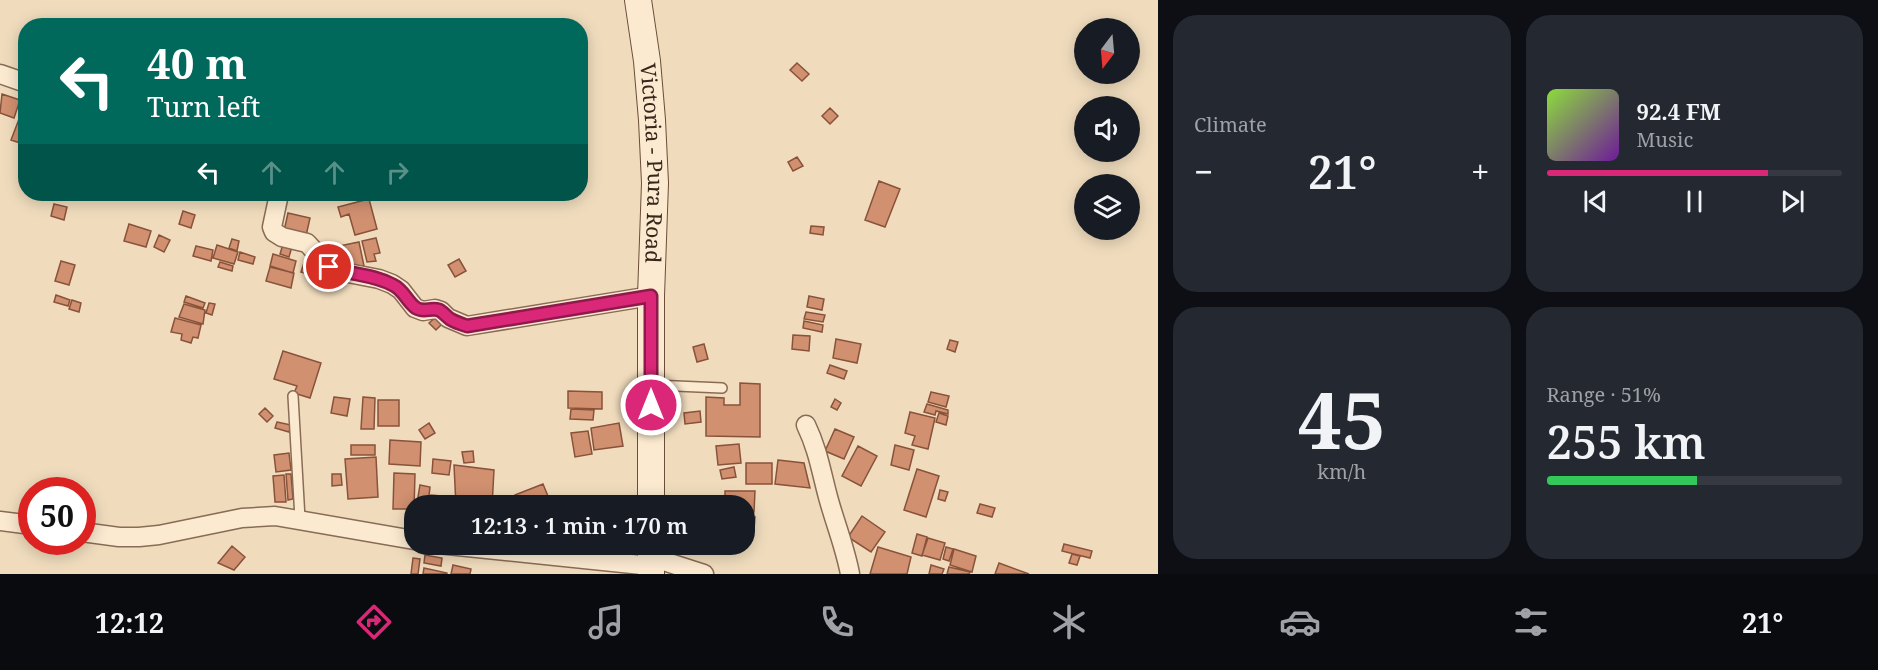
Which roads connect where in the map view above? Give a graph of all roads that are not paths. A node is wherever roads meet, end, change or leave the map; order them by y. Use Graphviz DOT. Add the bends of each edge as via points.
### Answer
graph roads {
  1 [pos="638,0"];
  2 [pos="0,74"];
  3 [pos="18,80"];
  4 [pos="278,201"];
  5 [pos="651,296"];
  6 [pos="651,385"];
  7 [pos="722,388"];
  8 [pos="293,396"];
  9 [pos="806,424"];
  10 [pos="651,495"];
  11 [pos="300,519"];
  12 [pos="0,521"];
  13 [pos="18,523"];
  14 [pos="96,534"];
  15 [pos="404,538"];
  16 [pos="576,555"];
  17 [pos="651,561"];
  18 [pos="704,574"];
  19 [pos="850,574"];
  1 -- 5 [label="main road, Victoria - Pura Road" via="652,120"];
  2 -- 3 [label="street"];
  4 -- 5 [label="street" via="274,232 307,243 329,267 392,284 415,308 441,310 448,318 467,326"];
  5 -- 6 [label="main road, Victoria - Pura Road"];
  6 -- 7 [label="lane"];
  6 -- 10 [label="main road, Victoria - Pura Road"];
  8 -- 11 [label="lane"];
  9 -- 19 [label="street" via="821,463"];
  11 -- 14 [label="street" via="242,518 140,537"];
  11 -- 15 [label="street"];
  12 -- 13 [label="street"];
  16 -- 17 [label="street"];
  17 -- 18 [label="street"];
}
